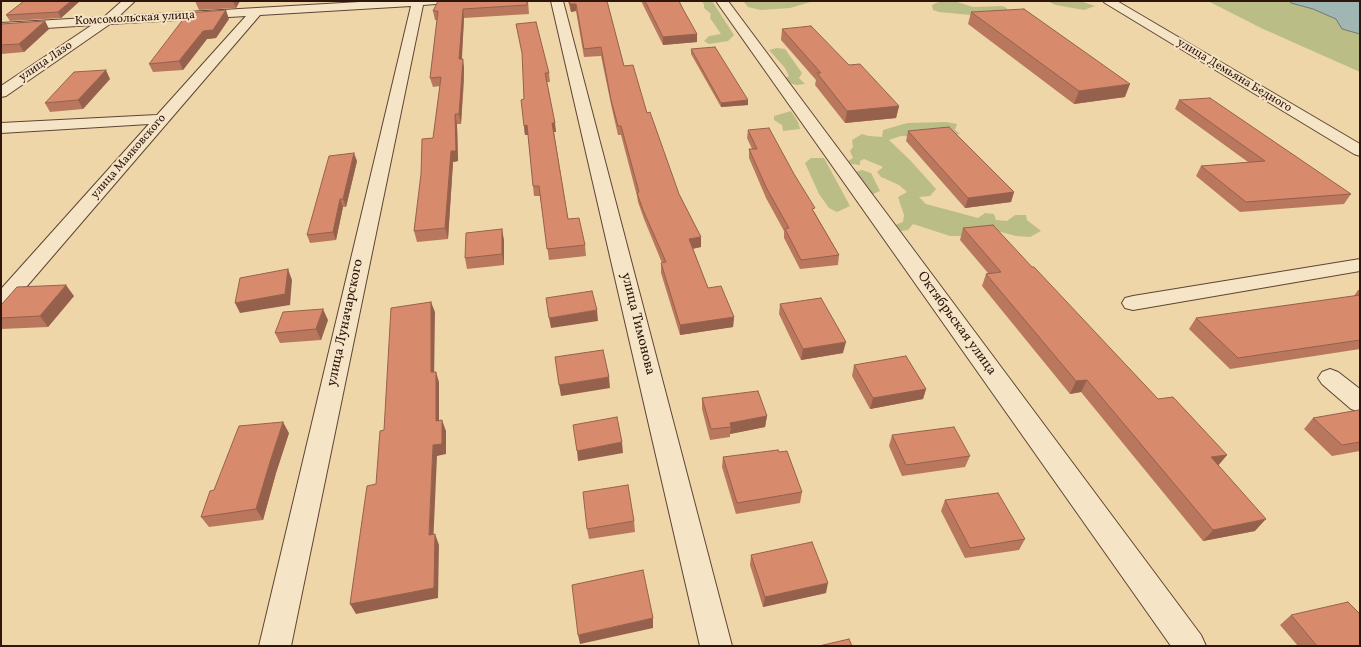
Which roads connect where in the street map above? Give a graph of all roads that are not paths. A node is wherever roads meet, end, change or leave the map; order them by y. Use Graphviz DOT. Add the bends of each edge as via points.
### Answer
graph roads {
  1 [pos="129,1"];
  2 [pos="424,1"];
  3 [pos="557,1"];
  4 [pos="722,1"];
  5 [pos="1109,1"];
  6 [pos="256,12"];
  7 [pos="108,20"];
  8 [pos="1,27"];
  9 [pos="1,92"];
  10 [pos="162,119"];
  11 [pos="1,128"];
  12 [pos="1360,151"];
  13 [pos="1360,266"];
  14 [pos="1,302"];
  15 [pos="1133,303"];
  16 [pos="1330,378"];
  17 [pos="1360,403"];
  18 [pos="275,646"];
  19 [pos="716,646"];
  20 [pos="1190,646"];
  1 -- 7 [label="street, улица Лазо"];
  2 -- 6 [label="street, Комсомольская улица"];
  2 -- 18 [label="street, улица Луначарского"];
  3 -- 19 [label="street, улица Тимонова"];
  4 -- 20 [label="street, Октябрьская улица"];
  5 -- 12 [label="street, улица Демьяна Бедного"];
  6 -- 7 [label="street, Комсомольская улица"];
  6 -- 10 [label="street, улица Маяковского"];
  7 -- 8 [label="street, Комсомольская улица"];
  7 -- 9 [label="street, улица Лазо"];
  10 -- 11 [label="street"];
  10 -- 14 [label="street, улица Маяковского"];
  13 -- 15 [label="street"];
  16 -- 17 [label="street"];
}
